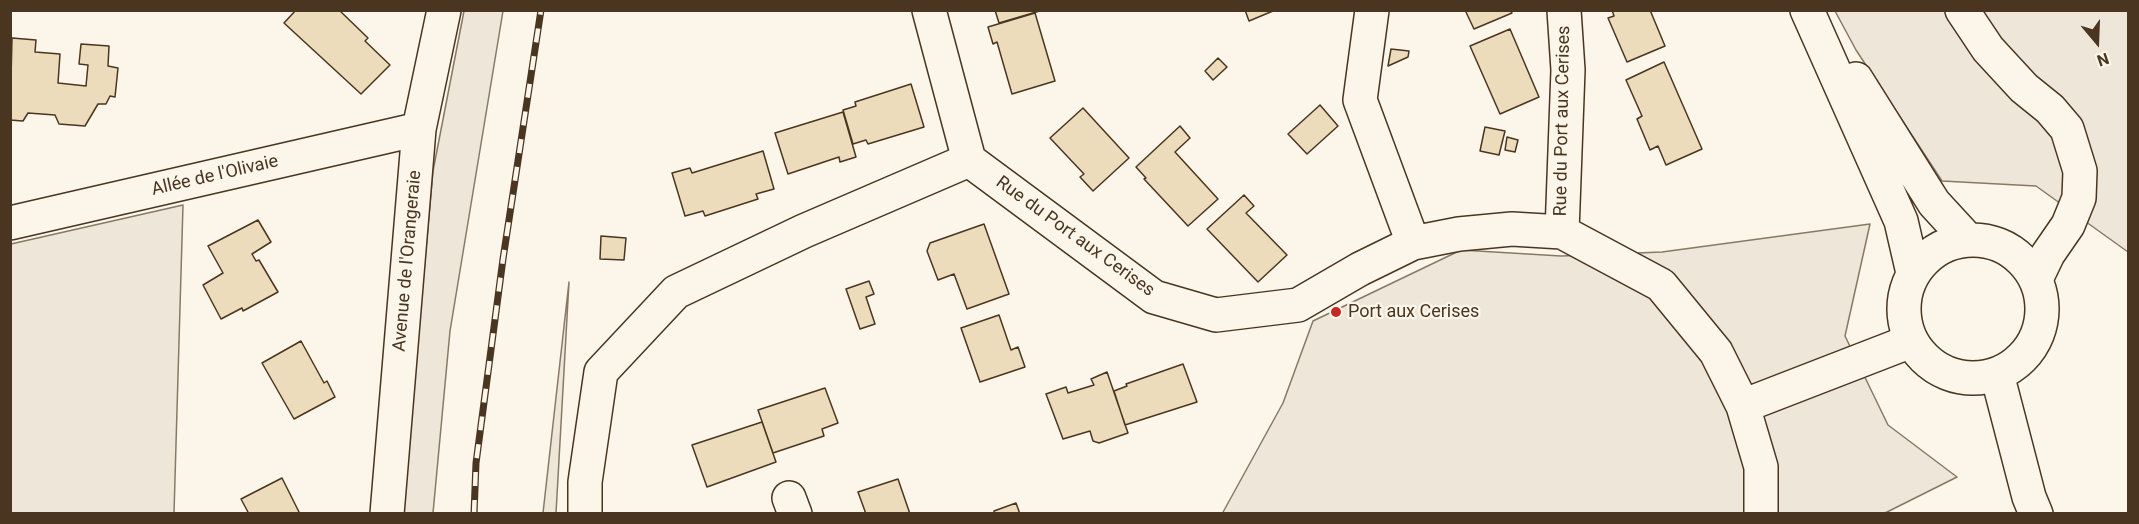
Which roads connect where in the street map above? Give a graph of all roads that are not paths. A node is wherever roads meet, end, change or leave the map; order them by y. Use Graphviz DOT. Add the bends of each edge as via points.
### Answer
graph roads {
  1 [pos="444,10"];
  2 [pos="929,10"];
  3 [pos="1372,10"];
  4 [pos="1564,10"];
  5 [pos="1807,10"];
  6 [pos="1813,10"];
  7 [pos="1962,10"];
  8 [pos="419,129"];
  9 [pos="969,160"];
  10 [pos="10,224"];
  11 [pos="1562,232"];
  12 [pos="1968,240"];
  13 [pos="1413,243"];
  14 [pos="1913,273"];
  15 [pos="2036,279"];
  16 [pos="1911,341"];
  17 [pos="1997,374"];
  18 [pos="1743,406"];
  19 [pos="387,513"];
  20 [pos="585,513"];
  21 [pos="1761,513"];
  22 [pos="2036,513"];
  1 -- 8 [label="street, Avenue de l'Orangeraie"];
  2 -- 9 [label="street"];
  3 -- 13 [label="street" via="1360,100"];
  4 -- 11 [label="street, Rue du Port aux Cerises" via="1568,70"];
  5 -- 14 [label="street" via="1901,221"];
  6 -- 12 [label="street" via="1934,203"];
  7 -- 15 [label="street" via="1988,49 2067,129 2080,171 2079,198 2072,216"];
  8 -- 10 [label="street, Allée de l'Olivaie"];
  8 -- 19 [label="street, Avenue de l'Orangeraie"];
  9 -- 13 [label="street, Rue du Port aux Cerises" via="1154,297 1216,315 1298,305"];
  9 -- 20 [label="street" via="804,231 676,292 601,372 585,482"];
  11 -- 13 [label="street, Rue du Port aux Cerises" via="1512,229"];
  11 -- 18 [label="street, Rue du Port aux Cerises" via="1660,285 1716,352"];
  12 -- 14 [label="street" via="1937,250"];
  12 -- 15 [label="street" via="1989,241 2008,249"];
  14 -- 16 [label="street" via="1905,296 1904,319"];
  15 -- 17 [label="street" via="2042,302 2040,324 2032,345 2017,363"];
  16 -- 17 [label="street" via="1939,370 1958,377"];
  16 -- 18 [label="street"];
  17 -- 22 [label="street"];
  18 -- 21 [label="street, Rue du Port aux Cerises" via="1761,467"];
}
